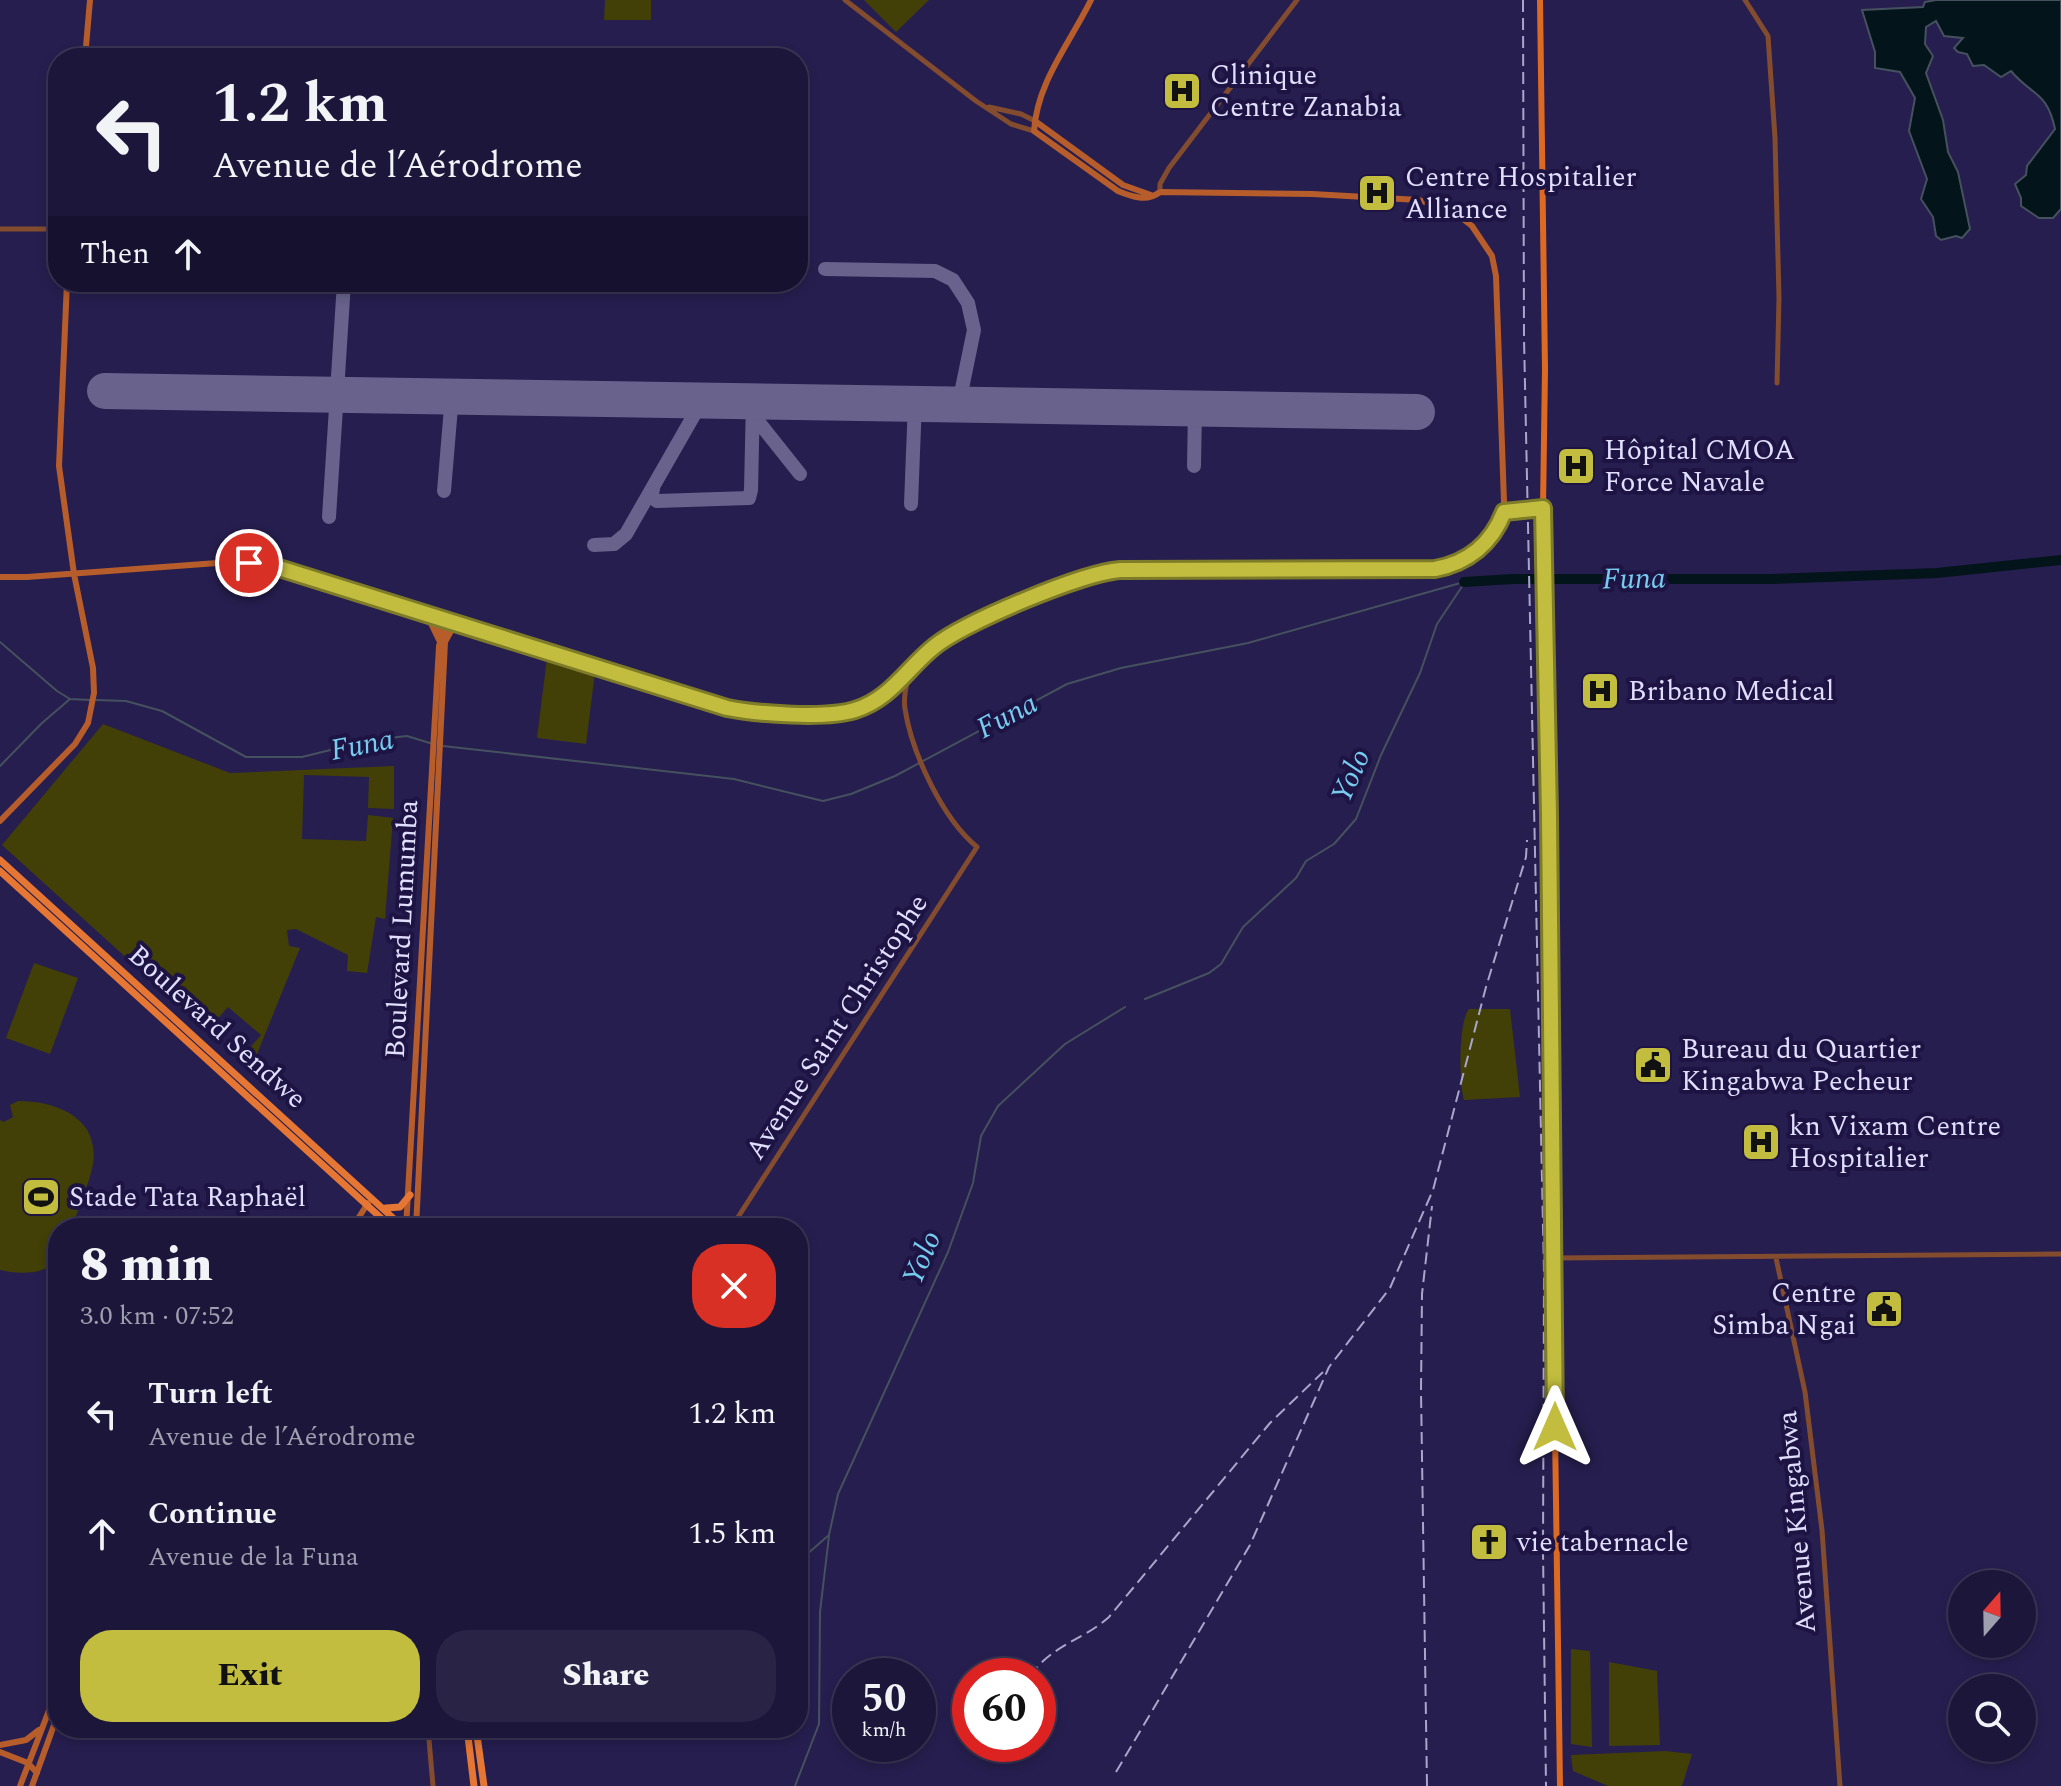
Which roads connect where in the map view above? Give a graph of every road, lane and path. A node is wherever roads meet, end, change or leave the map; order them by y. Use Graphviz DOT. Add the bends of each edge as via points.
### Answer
graph roads {
  1 [pos="90,0"];
  2 [pos="845,0"];
  3 [pos="1091,0"];
  4 [pos="1297,0"];
  5 [pos="1540,0"];
  6 [pos="1745,0"];
  7 [pos="86,48"];
  8 [pos="984,107"];
  9 [pos="1035,121"];
  10 [pos="1034,131"];
  11 [pos="1157,194"];
  12 [pos="0,229"];
  13 [pos="48,229"];
  14 [pos="67,292"];
  15 [pos="1777,383"];
  16 [pos="1543,508"];
  17 [pos="1504,512"];
  18 [pos="74,574"];
  19 [pos="0,577"];
  20 [pos="427,615"];
  21 [pos="436,618"];
  22 [pos="452,623"];
  23 [pos="461,625"];
  24 [pos="443,633"];
  25 [pos="442,641"];
  26 [pos="910,671"];
  27 [pos="436,754"];
  28 [pos="0,821"];
  29 [pos="0,860"];
  30 [pos="0,871"];
  31 [pos="410,1195"];
  32 [pos="372,1196"];
  33 [pos="366,1205"];
  34 [pos="385,1208"];
  35 [pos="360,1216"];
  36 [pos="382,1218"];
  37 [pos="395,1218"];
  38 [pos="407,1218"];
  39 [pos="416,1218"];
  40 [pos="737,1218"];
  41 [pos="2061,1254"];
  42 [pos="1553,1258"];
  43 [pos="1776,1258"];
  44 [pos="48,1713"];
  45 [pos="42,1728"];
  46 [pos="49,1738"];
  47 [pos="429,1738"];
  48 [pos="468,1738"];
  49 [pos="477,1738"];
  50 [pos="0,1745"];
  51 [pos="0,1752"];
  52 [pos="28,1763"];
  53 [pos="37,1773"];
  54 [pos="20,1786"];
  55 [pos="32,1786"];
  56 [pos="433,1786"];
  57 [pos="474,1786"];
  58 [pos="484,1786"];
  59 [pos="1560,1786"];
  60 [pos="1840,1786"];
  1 -- 7 [label="main road"];
  2 -- 8 [label="street"];
  3 -- 9 [label="main road" via="1039,100"];
  4 -- 11 [label="street" via="1169,168"];
  5 -- 16 [label="main road"];
  6 -- 15 [label="street" via="1768,36 1775,138"];
  8 -- 9 [label="street"];
  8 -- 10 [label="street"];
  9 -- 10 [label="main road"];
  9 -- 11 [label="main road" via="1123,185"];
  10 -- 11 [label="main road" via="1118,191 1134,197"];
  11 -- 17 [label="main road" via="1419,200 1454,212 1472,226 1492,256 1498,296"];
  12 -- 13 [label="street"];
  14 -- 18 [label="main road" via="59,466"];
  16 -- 17 [label="main road"];
  16 -- 42 [label="main road"];
  17 -- 26 [label="main road" via="1477,551 1435,569 1096,574 962,628"];
  18 -- 19 [label="main road"];
  18 -- 20 [label="main road" via="231,562 266,565"];
  18 -- 28 [label="main road" via="93,668 88,723 75,744"];
  20 -- 21 [label="main road"];
  20 -- 25 [label="main road"];
  21 -- 22 [label="main road"];
  21 -- 24 [label="main road"];
  22 -- 23 [label="main road"];
  22 -- 24 [label="main road, Boulevard Lumumba"];
  23 -- 25 [label="main road"];
  23 -- 26 [label="main road" via="746,712 853,711 881,699"];
  24 -- 25 [label="main road, Boulevard Lumumba"];
  25 -- 27 [label="main road, Boulevard Lumumba"];
  26 -- 40 [label="street, Avenue Saint Christophe" via="905,709 923,768 977,847"];
  27 -- 31 [label="main road, Boulevard Lumumba"];
  27 -- 39 [label="main road, Boulevard Lumumba"];
  29 -- 32 [label="highway, Boulevard Sendwe"];
  30 -- 33 [label="highway, Boulevard Sendwe"];
  31 -- 34 [label="highway" via="400,1207"];
  31 -- 38 [label="main road, Boulevard Lumumba"];
  32 -- 33 [label="main road"];
  32 -- 34 [label="highway, Boulevard Sendwe"];
  33 -- 35 [label="main road"];
  33 -- 36 [label="highway, Boulevard Sendwe"];
  34 -- 37 [label="highway, Boulevard Sendwe"];
  41 -- 43 [label="street"];
  42 -- 43 [label="street"];
  42 -- 59 [label="main road"];
  43 -- 60 [label="street, Avenue Kingabwa" via="1805,1392 1822,1530"];
  44 -- 45 [label="main road"];
  45 -- 50 [label="main road" via="26,1740"];
  45 -- 52 [label="main road"];
  46 -- 53 [label="main road"];
  47 -- 56 [label="street"];
  48 -- 57 [label="highway"];
  49 -- 58 [label="highway"];
  51 -- 52 [label="main road"];
  52 -- 53 [label="main road"];
  52 -- 54 [label="main road"];
  53 -- 55 [label="main road"];
}
